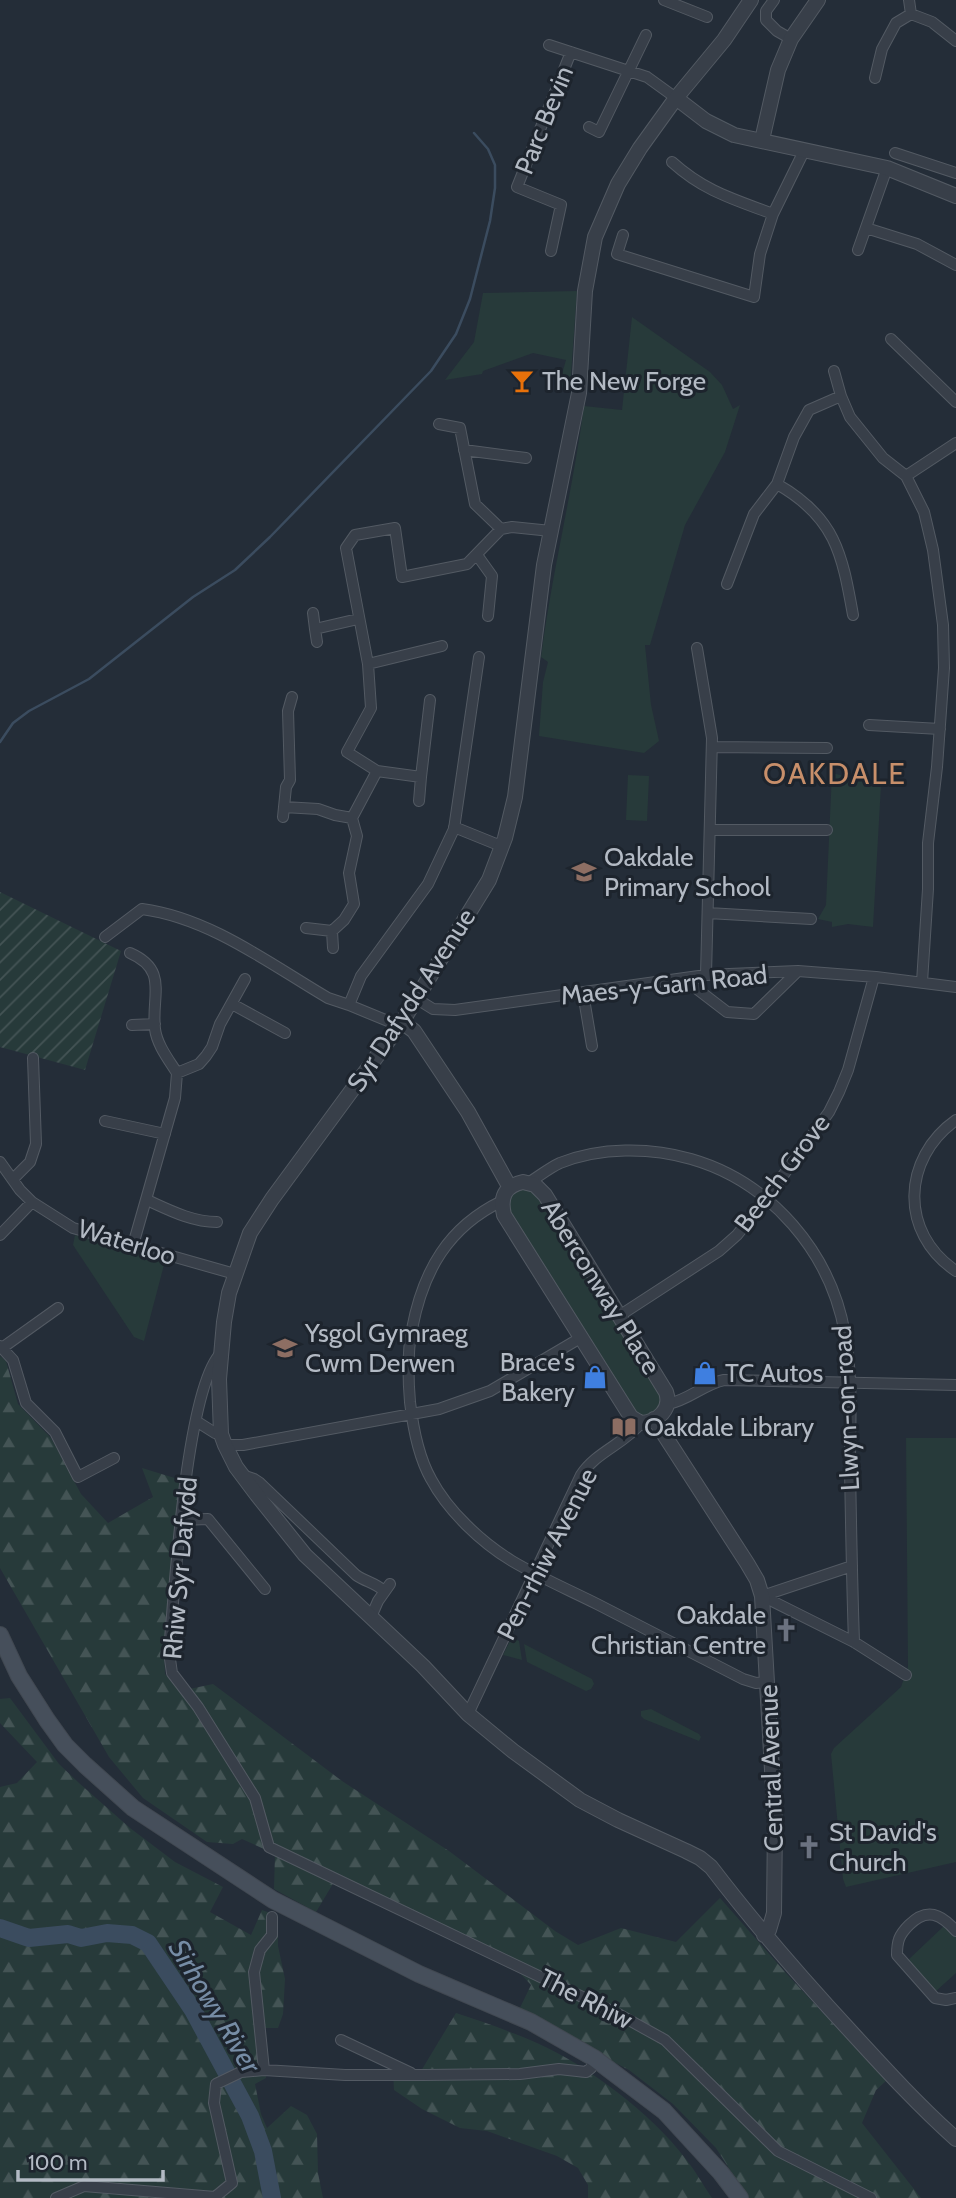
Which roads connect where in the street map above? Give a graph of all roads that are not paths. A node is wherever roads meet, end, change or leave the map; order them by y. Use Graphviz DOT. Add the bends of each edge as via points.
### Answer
graph roads {
  1 [pos="664,0"];
  2 [pos="751,0"];
  3 [pos="774,0"];
  4 [pos="818,0"];
  5 [pos="909,0"];
  6 [pos="911,14"];
  7 [pos="707,17"];
  8 [pos="646,35"];
  9 [pos="791,39"];
  10 [pos="956,41"];
  11 [pos="549,45"];
  12 [pos="571,52"];
  13 [pos="630,73"];
  14 [pos="875,78"];
  15 [pos="676,98"];
  16 [pos="589,127"];
  17 [pos="762,141"];
  18 [pos="805,149"];
  19 [pos="895,153"];
  20 [pos="914,159"];
  21 [pos="672,162"];
  22 [pos="887,168"];
  23 [pos="956,173"];
  24 [pos="909,176"];
  25 [pos="956,196"];
  26 [pos="773,214"];
  27 [pos="866,228"];
  28 [pos="623,235"];
  29 [pos="858,250"];
  30 [pos="551,251"];
  31 [pos="956,265"];
  32 [pos="754,297"];
  33 [pos="768,300"];
  34 [pos="891,339"];
  35 [pos="916,343"];
  36 [pos="907,354"];
  37 [pos="834,371"];
  38 [pos="841,396"];
  39 [pos="956,402"];
  40 [pos="439,424"];
  41 [pos="956,443"];
  42 [pos="464,450"];
  43 [pos="526,458"];
  44 [pos="906,476"];
  45 [pos="777,484"];
  46 [pos="501,529"];
  47 [pos="551,531"];
  48 [pos="477,555"];
  49 [pos="727,584"];
  50 [pos="313,613"];
  51 [pos="488,615"];
  52 [pos="853,615"];
  53 [pos="358,619"];
  54 [pos="315,629"];
  55 [pos="317,642"];
  56 [pos="442,646"];
  57 [pos="697,648"];
  58 [pos="479,657"];
  59 [pos="369,664"];
  60 [pos="292,697"];
  61 [pos="430,700"];
  62 [pos="869,725"];
  63 [pos="940,729"];
  64 [pos="712,747"];
  65 [pos="827,748"];
  66 [pos="377,771"];
  67 [pos="421,777"];
  68 [pos="419,801"];
  69 [pos="352,818"];
  70 [pos="454,827"];
  71 [pos="711,830"];
  72 [pos="827,830"];
  73 [pos="502,846"];
  74 [pos="708,913"];
  75 [pos="811,919"];
  76 [pos="306,928"];
  77 [pos="332,930"];
  78 [pos="105,937"];
  79 [pos="332,948"];
  80 [pos="130,953"];
  81 [pos="798,971"];
  82 [pos="706,975"];
  83 [pos="874,977"];
  84 [pos="245,979"];
  85 [pos="684,979"];
  86 [pos="922,982"];
  87 [pos="956,986"];
  88 [pos="583,993"];
  89 [pos="417,999"];
  90 [pos="232,1004"];
  91 [pos="349,1004"];
  92 [pos="155,1024"];
  93 [pos="401,1024"];
  94 [pos="132,1025"];
  95 [pos="285,1033"];
  96 [pos="592,1046"];
  97 [pos="33,1058"];
  98 [pos="177,1073"];
  99 [pos="956,1120"];
  100 [pos="105,1121"];
  101 [pos="165,1134"];
  102 [pos="0,1161"];
  103 [pos="13,1179"];
  104 [pos="528,1183"];
  105 [pos="509,1186"];
  106 [pos="766,1199"];
  107 [pos="146,1200"];
  108 [pos="502,1200"];
  109 [pos="32,1202"];
  110 [pos="217,1222"];
  111 [pos="0,1235"];
  112 [pos="133,1245"];
  113 [pos="956,1270"];
  114 [pos="235,1274"];
  115 [pos="58,1308"];
  116 [pos="619,1316"];
  117 [pos="582,1337"];
  118 [pos="1,1347"];
  119 [pos="221,1353"];
  120 [pos="849,1383"];
  121 [pos="956,1385"];
  122 [pos="668,1404"];
  123 [pos="412,1415"];
  124 [pos="196,1421"];
  125 [pos="647,1421"];
  126 [pos="223,1440"];
  127 [pos="114,1458"];
  128 [pos="243,1475"];
  129 [pos="181,1520"];
  130 [pos="852,1566"];
  131 [pos="535,1573"];
  132 [pos="265,1589"];
  133 [pos="762,1595"];
  134 [pos="371,1617"];
  135 [pos="0,1635"];
  136 [pos="854,1642"];
  137 [pos="906,1675"];
  138 [pos="768,1682"];
  139 [pos="468,1714"];
  140 [pos="269,1847"];
  141 [pos="272,1917"];
  142 [pos="956,1930"];
  143 [pos="764,1935"];
  144 [pos="956,1998"];
  145 [pos="341,2040"];
  146 [pos="594,2058"];
  147 [pos="264,2070"];
  148 [pos="415,2075"];
  149 [pos="956,2140"];
  150 [pos="57,2198"];
  151 [pos="740,2198"];
  152 [pos="872,2198"];
  1 -- 7 [label="street"];
  2 -- 15 [label="street, Syr Dafydd Avenue"];
  3 -- 9 [label="street" via="766,20"];
  4 -- 9 [label="street"];
  5 -- 6 [label="street"];
  6 -- 10 [label="street" via="932,22"];
  6 -- 14 [label="street" via="896,23 882,49"];
  8 -- 13 [label="street, Parc Bevin"];
  9 -- 17 [label="street" via="778,70"];
  11 -- 12 [label="street, Parc Bevin"];
  12 -- 13 [label="street, Parc Bevin"];
  12 -- 30 [label="street, Parc Bevin" via="517,187 561,205"];
  13 -- 15 [label="street, Parc Bevin" via="647,77"];
  13 -- 16 [label="street, Parc Bevin" via="599,132"];
  15 -- 17 [label="street" via="734,135"];
  15 -- 47 [label="street, Syr Dafydd Avenue" via="618,184 595,237 585,291 579,393"];
  17 -- 18 [label="street"];
  18 -- 22 [label="street"];
  18 -- 26 [label="street"];
  19 -- 20 [label="street"];
  20 -- 23 [label="street"];
  20 -- 24 [label="street"];
  21 -- 26 [label="street" via="714,192"];
  22 -- 24 [label="street"];
  22 -- 27 [label="street"];
  24 -- 25 [label="street"];
  26 -- 32 [label="street" via="760,254"];
  27 -- 29 [label="street"];
  27 -- 31 [label="street" via="917,244"];
  28 -- 32 [label="street" via="613,257"];
  32 -- 33 [label="street"];
  34 -- 36 [label="street"];
  35 -- 36 [label="street"];
  36 -- 39 [label="street"];
  37 -- 38 [label="street"];
  38 -- 44 [label="street" via="864,435"];
  38 -- 45 [label="street" via="808,411"];
  40 -- 42 [label="street" via="460,428"];
  41 -- 44 [label="street"];
  42 -- 43 [label="street"];
  42 -- 46 [label="street" via="475,504"];
  44 -- 63 [label="street" via="924,512 943,625"];
  45 -- 49 [label="street" via="754,514"];
  45 -- 52 [label="street" via="799,496 830,533 841,554"];
  46 -- 47 [label="street"];
  46 -- 48 [label="street"];
  47 -- 73 [label="street, Syr Dafydd Avenue" via="515,797"];
  48 -- 51 [label="street" via="492,576"];
  48 -- 53 [label="street" via="467,564 402,578 395,528 355,535 346,548"];
  50 -- 54 [label="street"];
  53 -- 54 [label="street"];
  53 -- 59 [label="street"];
  54 -- 55 [label="street"];
  56 -- 59 [label="street"];
  57 -- 64 [label="street"];
  58 -- 70 [label="street"];
  59 -- 66 [label="street" via="371,708 347,752"];
  60 -- 69 [label="street" via="288,711 290,780 283,812 318,809"];
  61 -- 67 [label="street"];
  62 -- 63 [label="street"];
  63 -- 86 [label="street" via="928,843"];
  64 -- 65 [label="street"];
  64 -- 71 [label="street"];
  66 -- 67 [label="street"];
  66 -- 69 [label="street"];
  67 -- 68 [label="street"];
  69 -- 77 [label="street" via="357,836 349,873 354,904"];
  70 -- 73 [label="street"];
  70 -- 91 [label="street" via="428,884 361,976"];
  71 -- 72 [label="street"];
  71 -- 74 [label="street"];
  73 -- 89 [label="street, Syr Dafydd Avenue" via="482,893"];
  74 -- 75 [label="street"];
  74 -- 82 [label="street"];
  76 -- 77 [label="street"];
  77 -- 79 [label="street"];
  78 -- 91 [label="street" via="142,909 160,911 209,928 328,998"];
  80 -- 92 [label="street" via="143,959 155,976"];
  81 -- 82 [label="street, Maes-y-Garn Road"];
  81 -- 83 [label="street, Maes-y-Garn Road"];
  81 -- 85 [label="street" via="754,1014 727,1012"];
  82 -- 85 [label="street, Maes-y-Garn Road"];
  83 -- 86 [label="street, Maes-y-Garn Road"];
  83 -- 106 [label="street, Beech Grove" via="839,1092"];
  84 -- 90 [label="street"];
  85 -- 88 [label="street, Maes-y-Garn Road"];
  86 -- 87 [label="street, Maes-y-Garn Road"];
  88 -- 89 [label="street, Maes-y-Garn Road" via="455,1010 433,1009"];
  88 -- 96 [label="street"];
  89 -- 93 [label="street, Syr Dafydd Avenue"];
  90 -- 95 [label="street"];
  90 -- 98 [label="street" via="206,1056"];
  91 -- 93 [label="street"];
  92 -- 94 [label="street"];
  92 -- 98 [label="street" via="159,1043"];
  93 -- 105 [label="street" via="414,1031 468,1112"];
  93 -- 114 [label="street, Syr Dafydd Avenue" via="260,1217"];
  97 -- 103 [label="street" via="36,1144 30,1162"];
  98 -- 101 [label="street"];
  99 -- 113 [label="street" via="928,1148 919,1168 915,1209 930,1249"];
  100 -- 101 [label="street"];
  101 -- 107 [label="street"];
  102 -- 103 [label="street, Waterloo"];
  103 -- 109 [label="street, Waterloo"];
  104 -- 105 [label="street, Aberconway Place"];
  104 -- 106 [label="street, Llwyn-on-road" via="570,1160 620,1152 665,1153 726,1173"];
  104 -- 116 [label="street, Aberconway Place" via="545,1195"];
  105 -- 108 [label="street, Aberconway Place"];
  106 -- 116 [label="street, Beech Grove" via="719,1251"];
  106 -- 120 [label="street, Llwyn-on-road" via="807,1242 830,1282 845,1335"];
  107 -- 110 [label="street" via="178,1214"];
  107 -- 112 [label="street"];
  108 -- 117 [label="street, Aberconway Place" via="504,1215"];
  108 -- 123 [label="street" via="464,1224 440,1252 427,1277 409,1350"];
  109 -- 111 [label="street"];
  109 -- 112 [label="street, Waterloo" via="73,1228"];
  112 -- 114 [label="street, Waterloo"];
  114 -- 119 [label="street, Syr Dafydd Avenue"];
  115 -- 118 [label="street"];
  116 -- 122 [label="street, Aberconway Place" via="666,1392"];
  117 -- 123 [label="street" via="490,1391"];
  117 -- 125 [label="street, Aberconway Place" via="631,1417"];
  118 -- 127 [label="street" via="13,1360 26,1403 55,1432 78,1477"];
  119 -- 124 [label="street, Rhiw Syr Dafydd" via="209,1370"];
  119 -- 126 [label="street, Syr Dafydd Avenue"];
  120 -- 121 [label="street, Pen-rhiw Avenue"];
  120 -- 122 [label="street, Pen-rhiw Avenue" via="724,1380"];
  120 -- 130 [label="street, Llwyn-on-road"];
  122 -- 125 [label="street, Pen-rhiw Avenue" via="663,1414"];
  123 -- 126 [label="street" via="243,1445"];
  123 -- 131 [label="street" via="421,1457 444,1499 492,1546"];
  124 -- 126 [label="street"];
  124 -- 129 [label="street, Rhiw Syr Dafydd"];
  125 -- 131 [label="street, Pen-rhiw Avenue" via="587,1466"];
  125 -- 133 [label="street, Central Avenue" via="747,1563"];
  126 -- 128 [label="street"];
  128 -- 134 [label="street" via="305,1555"];
  128 -- 134 [label="street" via="260,1483 356,1575 387,1588"];
  129 -- 132 [label="street" via="208,1519"];
  129 -- 140 [label="street, Rhiw Syr Dafydd" via="169,1652 172,1672 255,1798"];
  130 -- 133 [label="street"];
  130 -- 136 [label="street, Llwyn-on-road"];
  131 -- 138 [label="street" via="743,1679"];
  131 -- 139 [label="street, Pen-rhiw Avenue"];
  133 -- 136 [label="street"];
  133 -- 138 [label="street, Central Avenue"];
  134 -- 139 [label="street"];
  135 -- 146 [label="main road" via="32,1700 65,1745 106,1786 157,1825 274,1900 419,1974 531,2022"];
  136 -- 137 [label="street"];
  138 -- 143 [label="street, Central Avenue" via="774,1913"];
  139 -- 143 [label="street" via="580,1800 700,1858"];
  140 -- 152 [label="street, The Rhiw" via="665,2040 778,2151"];
  141 -- 147 [label="street" via="272,1934 260,1950 254,1972"];
  142 -- 144 [label="street" via="941,1916 918,1916 899,1935 897,1946 897,1955 935,1997"];
  143 -- 149 [label="street" via="889,2074"];
  145 -- 148 [label="street"];
  146 -- 148 [label="street" via="586,2072"];
  146 -- 151 [label="main road" via="664,2111"];
  147 -- 148 [label="street"];
  147 -- 150 [label="street" via="241,2073 216,2084 214,2103 232,2183 215,2197 84,2186"];
}
